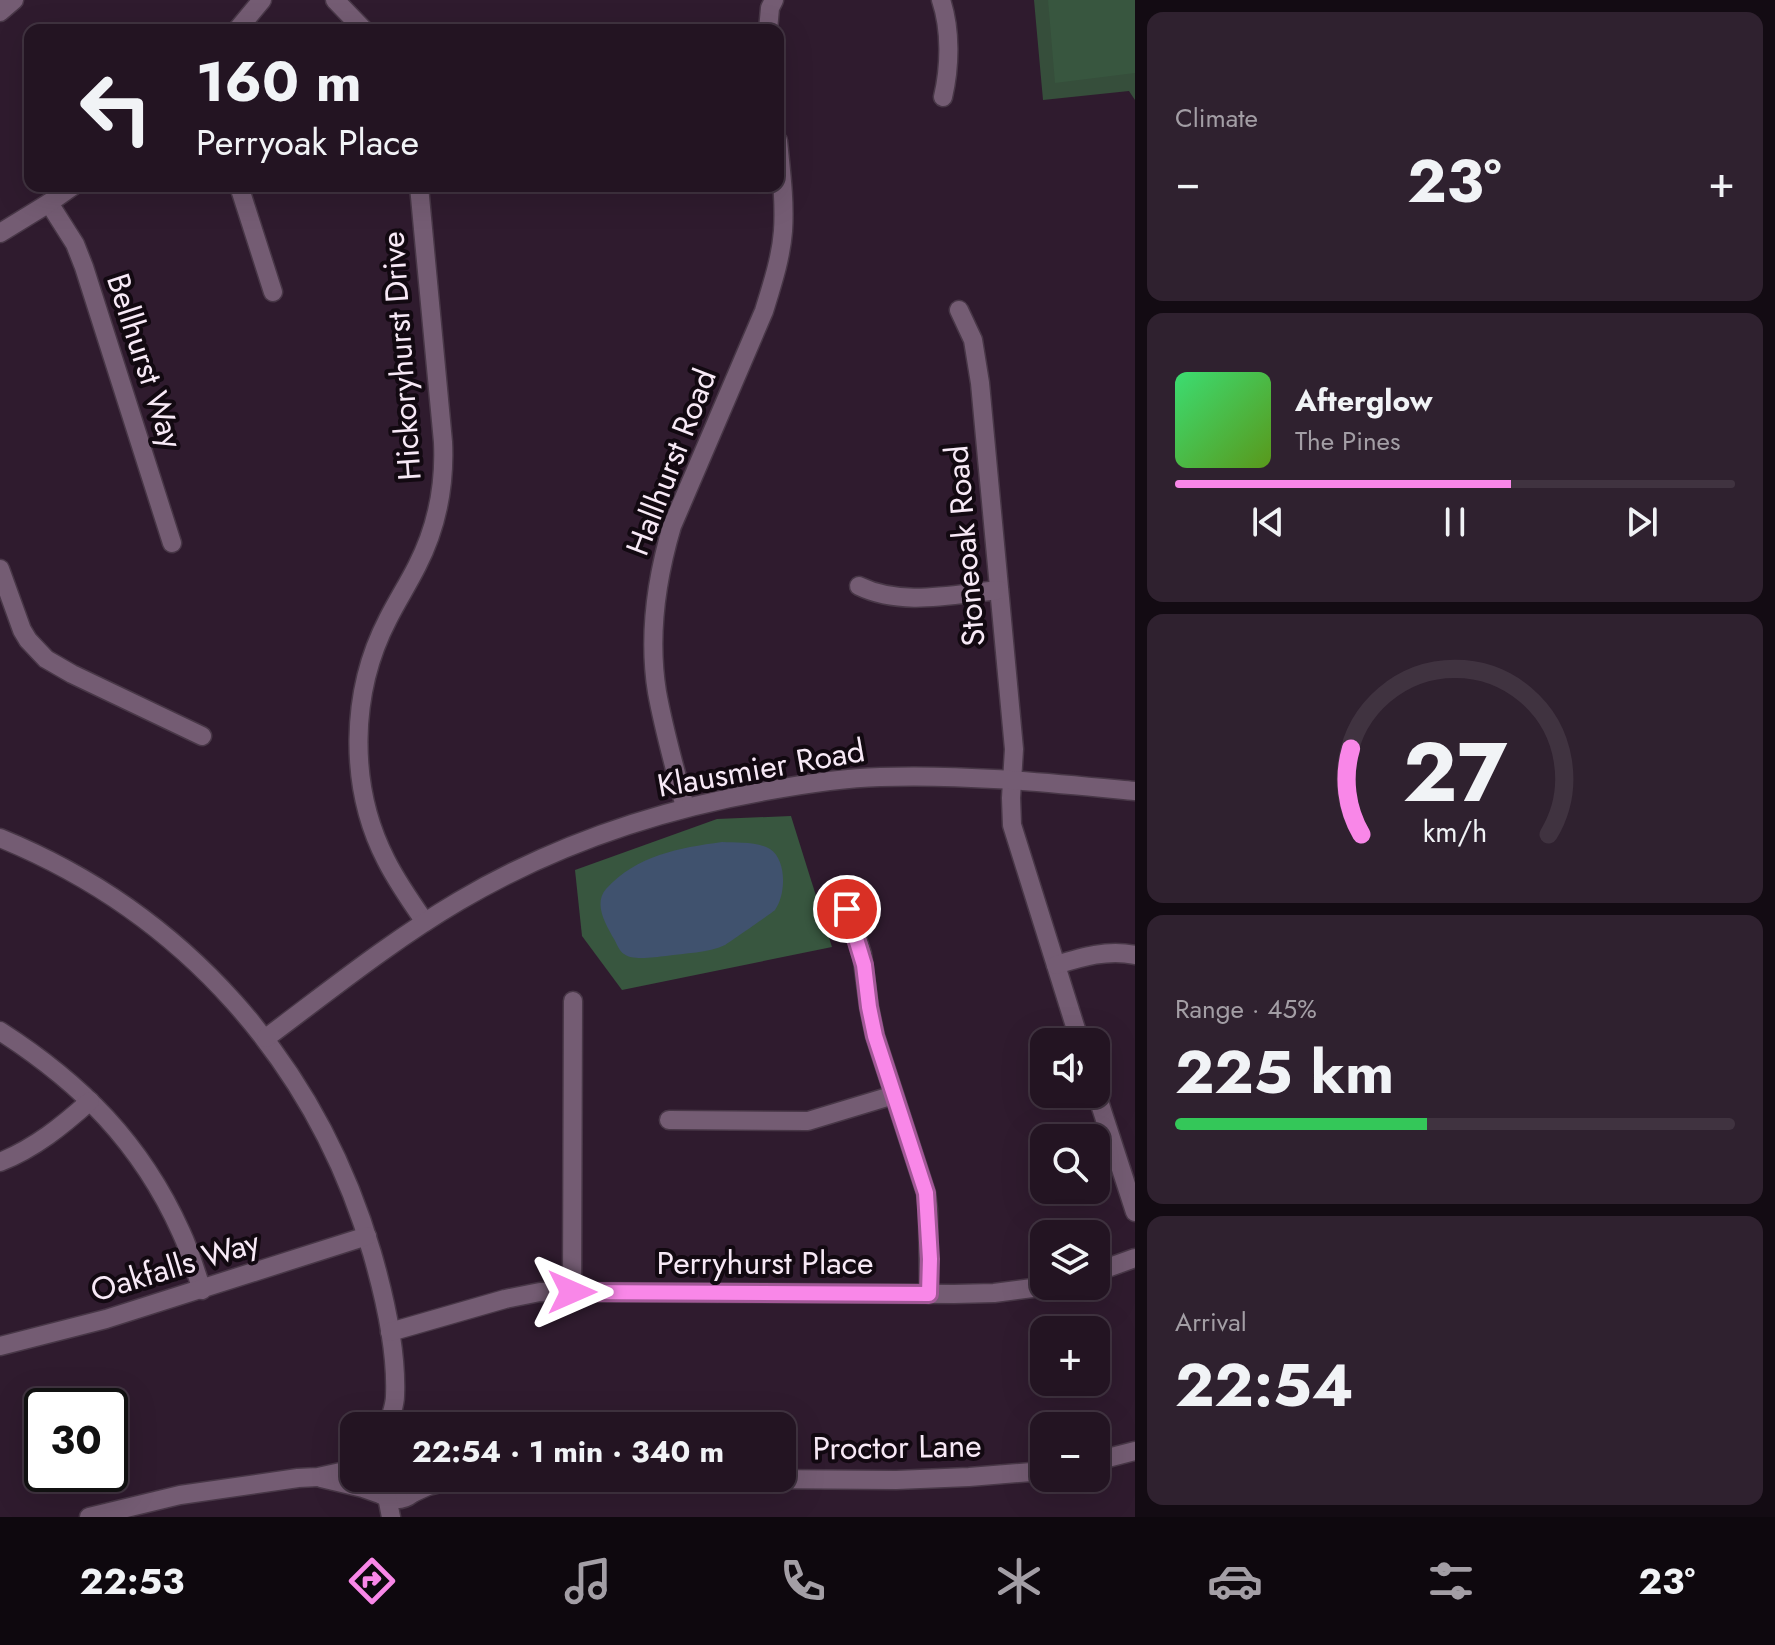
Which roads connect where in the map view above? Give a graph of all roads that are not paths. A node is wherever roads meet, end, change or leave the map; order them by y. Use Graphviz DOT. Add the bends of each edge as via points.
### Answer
graph roads {
  1 [pos="14,0"];
  2 [pos="262,0"];
  3 [pos="335,0"];
  4 [pos="774,0"];
  5 [pos="941,0"];
  6 [pos="0,12"];
  7 [pos="242,24"];
  8 [pos="358,24"];
  9 [pos="769,24"];
  10 [pos="943,97"];
  11 [pos="65,192"];
  12 [pos="241,192"];
  13 [pos="420,192"];
  14 [pos="782,192"];
  15 [pos="49,203"];
  16 [pos="0,233"];
  17 [pos="273,292"];
  18 [pos="959,310"];
  19 [pos="172,543"];
  20 [pos="0,569"];
  21 [pos="859,586"];
  22 [pos="999,590"];
  23 [pos="202,736"];
  24 [pos="1012,780"];
  25 [pos="1135,791"];
  26 [pos="685,807"];
  27 [pos="0,838"];
  28 [pos="840,887"];
  29 [pos="425,922"];
  30 [pos="1135,955"];
  31 [pos="1056,965"];
  32 [pos="573,1001"];
  33 [pos="1076,1028"];
  34 [pos="0,1031"];
  35 [pos="266,1038"];
  36 [pos="894,1095"];
  37 [pos="90,1101"];
  38 [pos="1101,1108"];
  39 [pos="669,1120"];
  40 [pos="0,1162"];
  41 [pos="1135,1212"];
  42 [pos="367,1236"];
  43 [pos="1135,1258"];
  44 [pos="1110,1267"];
  45 [pos="1030,1288"];
  46 [pos="202,1290"];
  47 [pos="572,1292"];
  48 [pos="929,1294"];
  49 [pos="390,1332"];
  50 [pos="0,1346"];
  51 [pos="395,1399"];
  52 [pos="392,1412"];
  53 [pos="399,1412"];
  54 [pos="1135,1451"];
  55 [pos="1110,1457"];
  56 [pos="340,1472"];
  57 [pos="1030,1472"];
  58 [pos="318,1477"];
  59 [pos="796,1479"];
  60 [pos="340,1482"];
  61 [pos="381,1492"];
  62 [pos="383,1492"];
  63 [pos="410,1492"];
  64 [pos="414,1492"];
  65 [pos="89,1517"];
  66 [pos="391,1517"];
  67 [pos="404,1517"];
  1 -- 6 [label="street"];
  2 -- 7 [label="street"];
  3 -- 8 [label="street"];
  4 -- 9 [label="street"];
  5 -- 10 [label="street" via="949,66"];
  11 -- 15 [label="street"];
  12 -- 17 [label="street"];
  13 -- 29 [label="street, Hickoryhurst Drive" via="443,481 426,547 372,655 361,700 359,740 361,781 376,839"];
  14 -- 26 [label="street, Hallhurst Road" via="783,232 772,287 672,526 656,592 656,689"];
  15 -- 16 [label="street"];
  15 -- 19 [label="street, Bellhurst Way" via="84,267"];
  18 -- 22 [label="street, Stoneoak Road" via="977,356"];
  20 -- 23 [label="street" via="22,630 46,659"];
  21 -- 22 [label="street" via="899,597"];
  22 -- 24 [label="street, Stoneoak Road" via="1014,749"];
  24 -- 25 [label="street, Klausmier Road"];
  24 -- 26 [label="street, Klausmier Road" via="853,778"];
  24 -- 31 [label="street, Stoneoak Road" via="1012,825"];
  26 -- 29 [label="street, Klausmier Road" via="551,854"];
  27 -- 35 [label="street" via="68,869 141,917 207,973"];
  28 -- 36 [label="street" via="862,954 871,1019"];
  29 -- 35 [label="street, Klausmier Road"];
  30 -- 31 [label="street" via="1101,953"];
  31 -- 33 [label="street, Stoneoak Road"];
  32 -- 47 [label="street"];
  34 -- 37 [label="street" via="58,1071"];
  35 -- 42 [label="street" via="318,1120"];
  36 -- 39 [label="street" via="808,1121"];
  36 -- 48 [label="street" via="926,1193"];
  37 -- 40 [label="street" via="42,1141"];
  37 -- 46 [label="street" via="127,1142 160,1191"];
  38 -- 41 [label="street"];
  42 -- 46 [label="street, Oakfalls Way"];
  42 -- 49 [label="street"];
  43 -- 44 [label="street"];
  45 -- 48 [label="street, Perryhurst Place"];
  46 -- 50 [label="street, Oakfalls Way"];
  47 -- 48 [label="street, Perryhurst Place"];
  47 -- 49 [label="street, Perryhurst Place" via="523,1294"];
  49 -- 51 [label="street"];
  51 -- 52 [label="street"];
  51 -- 53 [label="street"];
  54 -- 55 [label="street"];
  56 -- 58 [label="street"];
  57 -- 59 [label="street, Proctor Lane"];
  58 -- 60 [label="street"];
  58 -- 65 [label="street" via="180,1495"];
  61 -- 66 [label="street"];
  62 -- 63 [label="street" via="396,1500"];
  64 -- 67 [label="street"];
}
